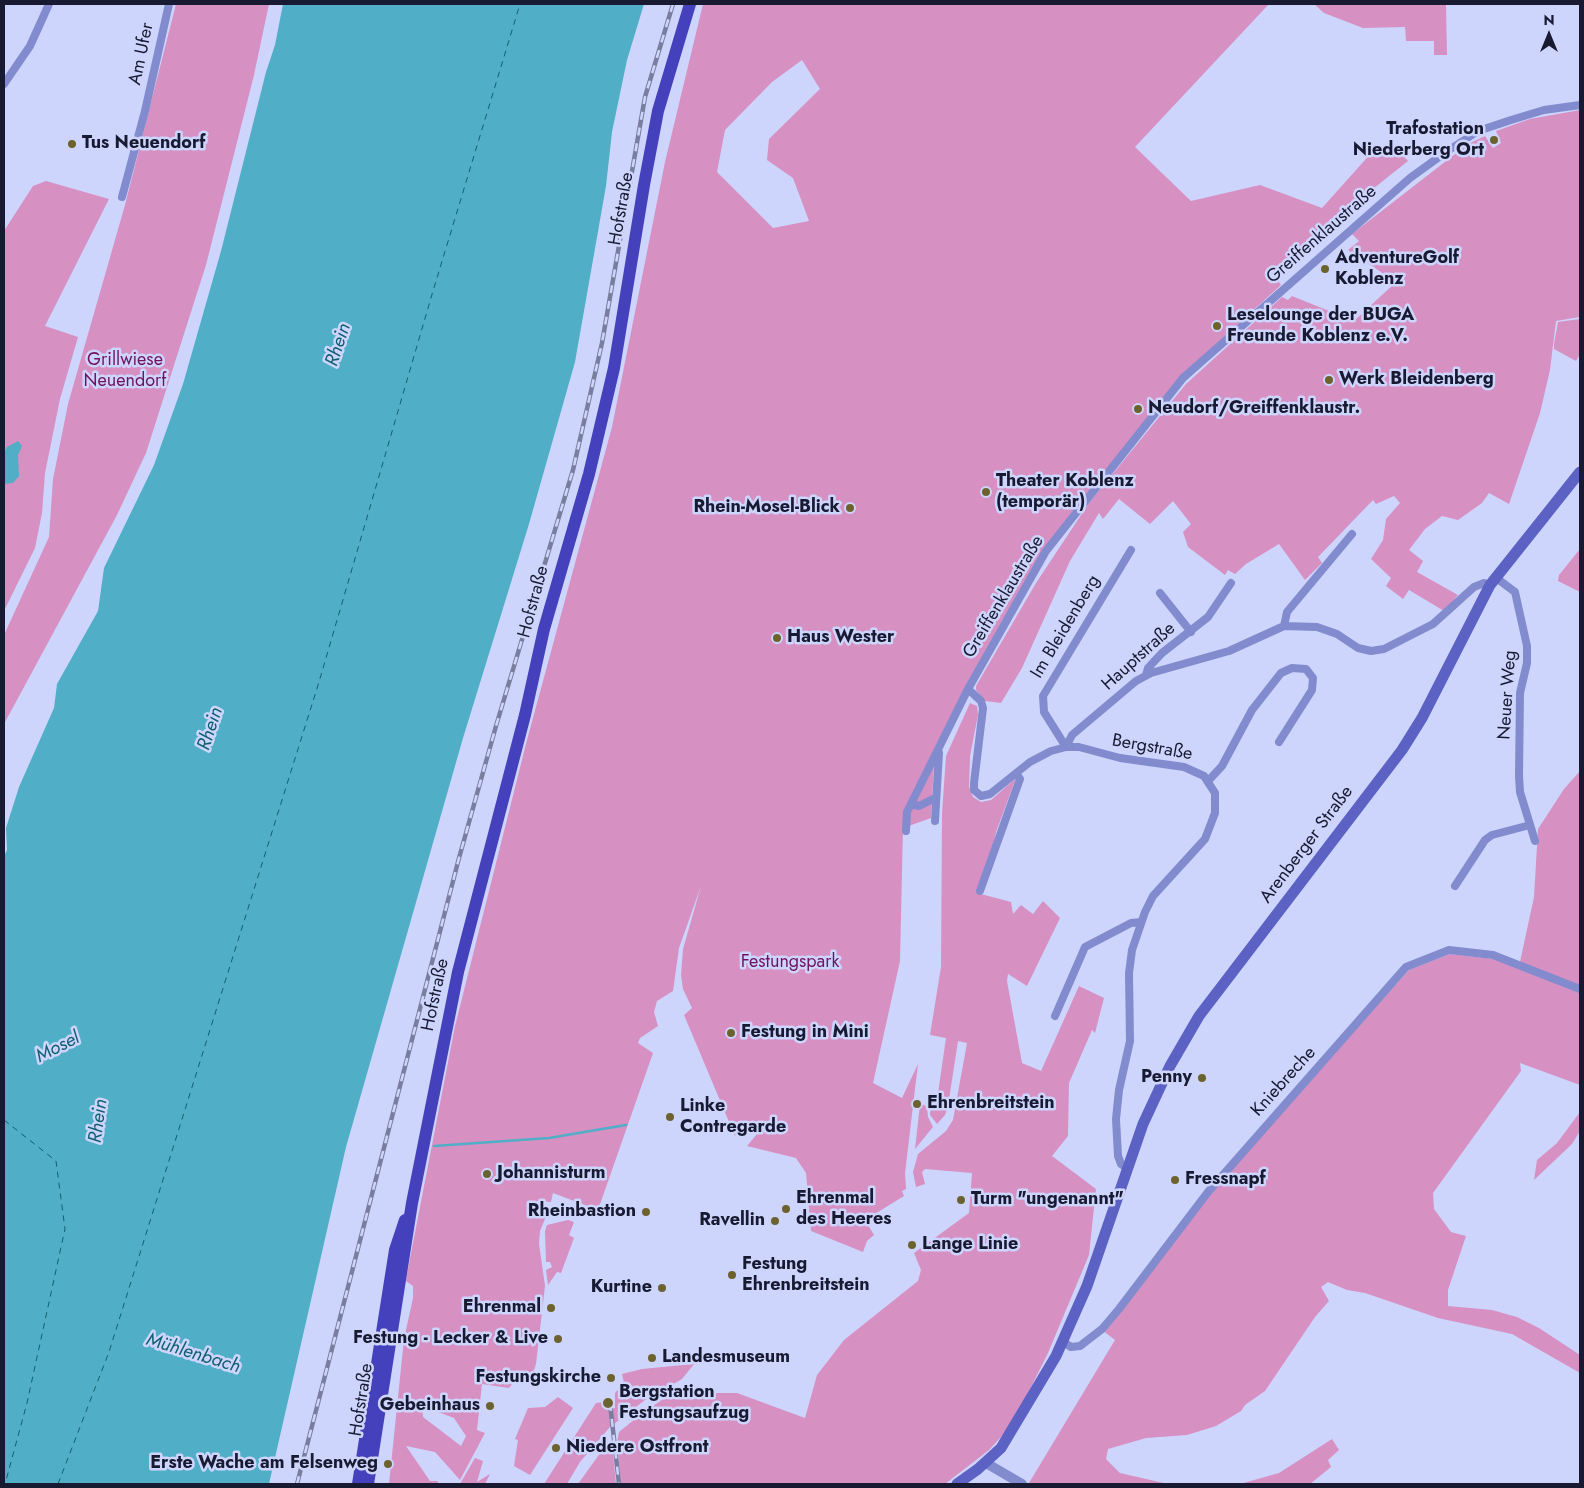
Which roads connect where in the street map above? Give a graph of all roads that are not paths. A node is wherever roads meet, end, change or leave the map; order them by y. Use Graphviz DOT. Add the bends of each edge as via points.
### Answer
graph roads {
  1 [pos="49,4"];
  2 [pos="169,4"];
  3 [pos="689,6"];
  4 [pos="4,84"];
  5 [pos="1580,105"];
  6 [pos="122,197"];
  7 [pos="1580,472"];
  8 [pos="1352,534"];
  9 [pos="1131,550"];
  10 [pos="1493,581"];
  11 [pos="1232,583"];
  12 [pos="1160,593"];
  13 [pos="1284,626"];
  14 [pos="1191,632"];
  15 [pos="1146,675"];
  16 [pos="1263,679"];
  17 [pos="1271,684"];
  18 [pos="968,689"];
  19 [pos="1280,742"];
  20 [pos="941,743"];
  21 [pos="1066,747"];
  22 [pos="1016,773"];
  23 [pos="1209,780"];
  24 [pos="935,798"];
  25 [pos="910,804"];
  26 [pos="934,821"];
  27 [pos="1530,824"];
  28 [pos="906,831"];
  29 [pos="1535,841"];
  30 [pos="1454,886"];
  31 [pos="980,891"];
  32 [pos="1141,922"];
  33 [pos="1580,989"];
  34 [pos="1055,1016"];
  35 [pos="1128,1168"];
  36 [pos="412,1204"];
  37 [pos="1063,1342"];
  38 [pos="986,1463"];
  39 [pos="358,1484"];
  40 [pos="368,1484"];
  41 [pos="957,1484"];
  42 [pos="1022,1484"];
  1 -- 4 [label="street" via="30,46"];
  2 -- 6 [label="street, Am Ufer"];
  3 -- 36 [label="main road, Hofstraße" via="658,111 614,368 590,474 544,629 525,715 466,938"];
  5 -- 18 [label="street, Greiffenklaustraße" via="1544,110 1478,131 1410,178 1183,378 1046,551"];
  7 -- 10 [label="main road, Arenberger Straße"];
  8 -- 13 [label="street" via="1287,612"];
  9 -- 21 [label="street, Im Bleidenberg" via="1043,696 1044,712"];
  10 -- 13 [label="street" via="1478,585 1433,624 1377,651 1358,648 1328,630 1303,625"];
  10 -- 27 [label="street, Neuer Weg" via="1515,592 1527,646 1520,700 1518,776"];
  10 -- 35 [label="main road, Arenberger Straße" via="1410,738 1199,1016 1155,1097"];
  11 -- 14 [label="street, Hauptstraße" via="1214,609"];
  12 -- 14 [label="street, Hauptstraße"];
  13 -- 15 [label="street" via="1228,651"];
  14 -- 15 [label="street, Hauptstraße" via="1162,653"];
  15 -- 21 [label="street, Hauptstraße" via="1072,735"];
  16 -- 17 [label="street"];
  17 -- 19 [label="street" via="1281,673 1292,668 1306,669 1313,678 1308,697"];
  17 -- 23 [label="street" via="1244,723 1220,770"];
  18 -- 20 [label="street, Greiffenklaustraße"];
  18 -- 22 [label="street, Bergstraße" via="981,701 983,708 974,790 986,796"];
  20 -- 24 [label="street, Greiffenklaustraße"];
  20 -- 25 [label="street, Greiffenklaustraße"];
  21 -- 22 [label="street, Bergstraße" via="1044,754"];
  21 -- 23 [label="street, Bergstraße" via="1184,766"];
  22 -- 31 [label="street" via="1020,779"];
  23 -- 32 [label="street, Bergstraße" via="1216,799 1216,813 1210,831 1197,851 1153,896"];
  24 -- 25 [label="street" via="918,806"];
  24 -- 26 [label="street, Greiffenklaustraße"];
  25 -- 28 [label="street, Greiffenklaustraße"];
  27 -- 29 [label="street, Neuer Weg"];
  27 -- 30 [label="street" via="1485,840"];
  32 -- 34 [label="street" via="1131,923 1085,947"];
  32 -- 35 [label="street, Bergstraße" via="1130,958 1130,1041 1117,1104 1118,1151 1121,1164"];
  33 -- 37 [label="street, Kniebreche" via="1493,955 1449,950 1406,967 1208,1192 1102,1329 1080,1346 1071,1347"];
  35 -- 37 [label="main road, Arenberger Straße"];
  36 -- 39 [label="main road, Hofstraße" via="395,1250"];
  36 -- 40 [label="main road, Hofstraße"];
  37 -- 38 [label="main road, Arenberger Straße" via="1014,1430"];
  38 -- 41 [label="main road, Arenberger Straße"];
  38 -- 42 [label="street"];
}
